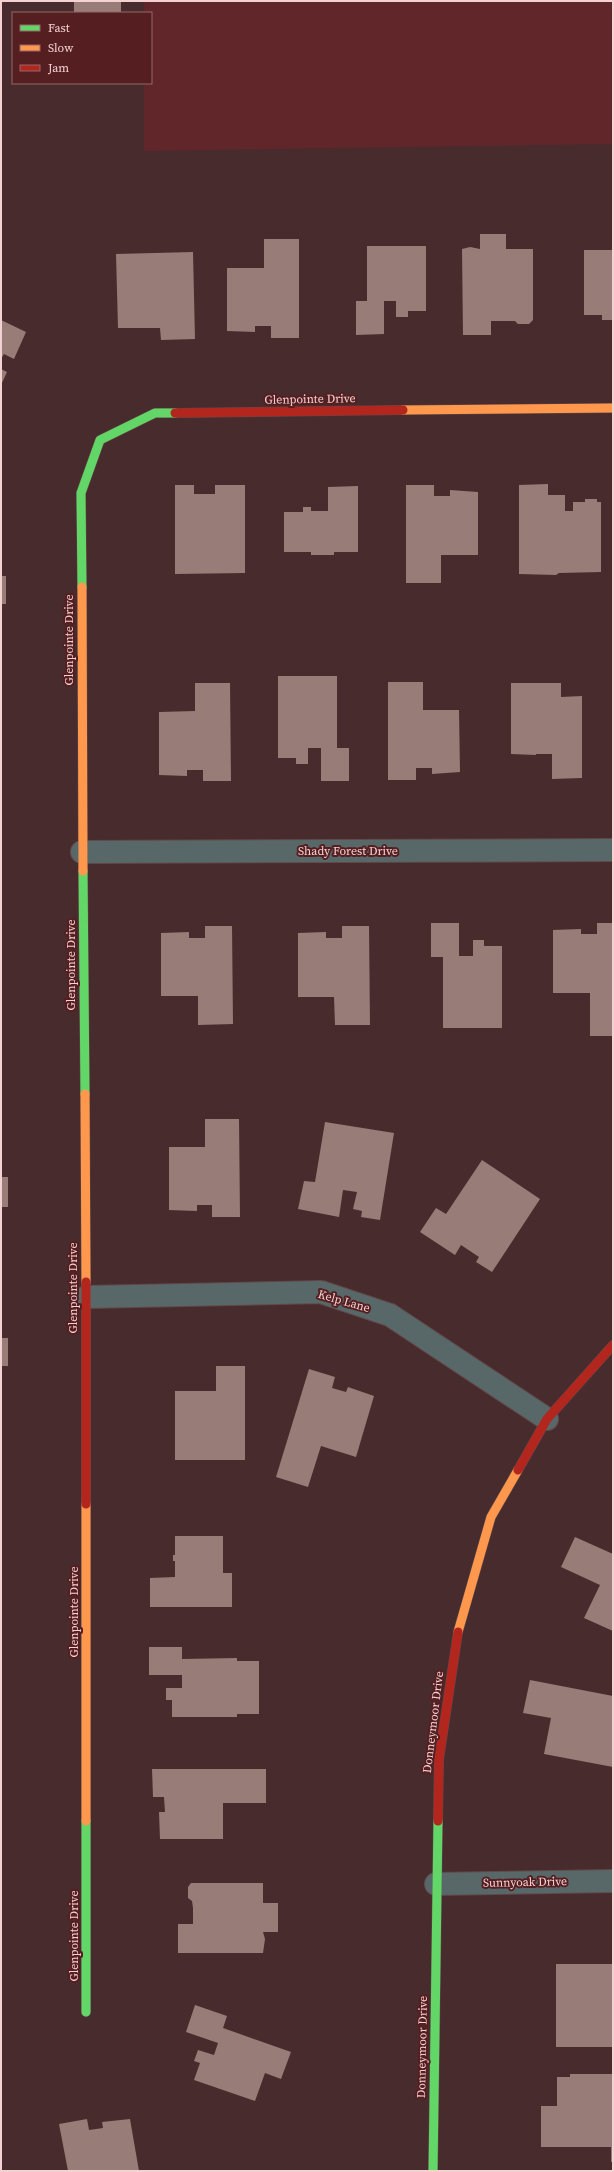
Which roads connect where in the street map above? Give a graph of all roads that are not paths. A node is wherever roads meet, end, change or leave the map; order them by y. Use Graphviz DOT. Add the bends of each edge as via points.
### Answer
graph roads {
  1 [pos="613,408"];
  2 [pos="613,850"];
  3 [pos="82,852"];
  4 [pos="86,1297"];
  5 [pos="613,1346"];
  6 [pos="546,1419"];
  7 [pos="613,1881"];
  8 [pos="436,1884"];
  9 [pos="86,2012"];
  10 [pos="433,2171"];
  1 -- 3 [label="street, Glenpointe Drive" via="155,413 100,440 81,493"];
  2 -- 3 [label="street, Shady Forest Drive"];
  3 -- 4 [label="street, Glenpointe Drive"];
  4 -- 6 [label="street, Kelp Lane" via="321,1292 390,1315"];
  4 -- 9 [label="street, Glenpointe Drive"];
  5 -- 6 [label="street, Donneymoor Drive"];
  6 -- 8 [label="street, Donneymoor Drive" via="491,1517 458,1630 438,1760"];
  7 -- 8 [label="street, Sunnyoak Drive"];
  8 -- 10 [label="street, Donneymoor Drive"];
}
